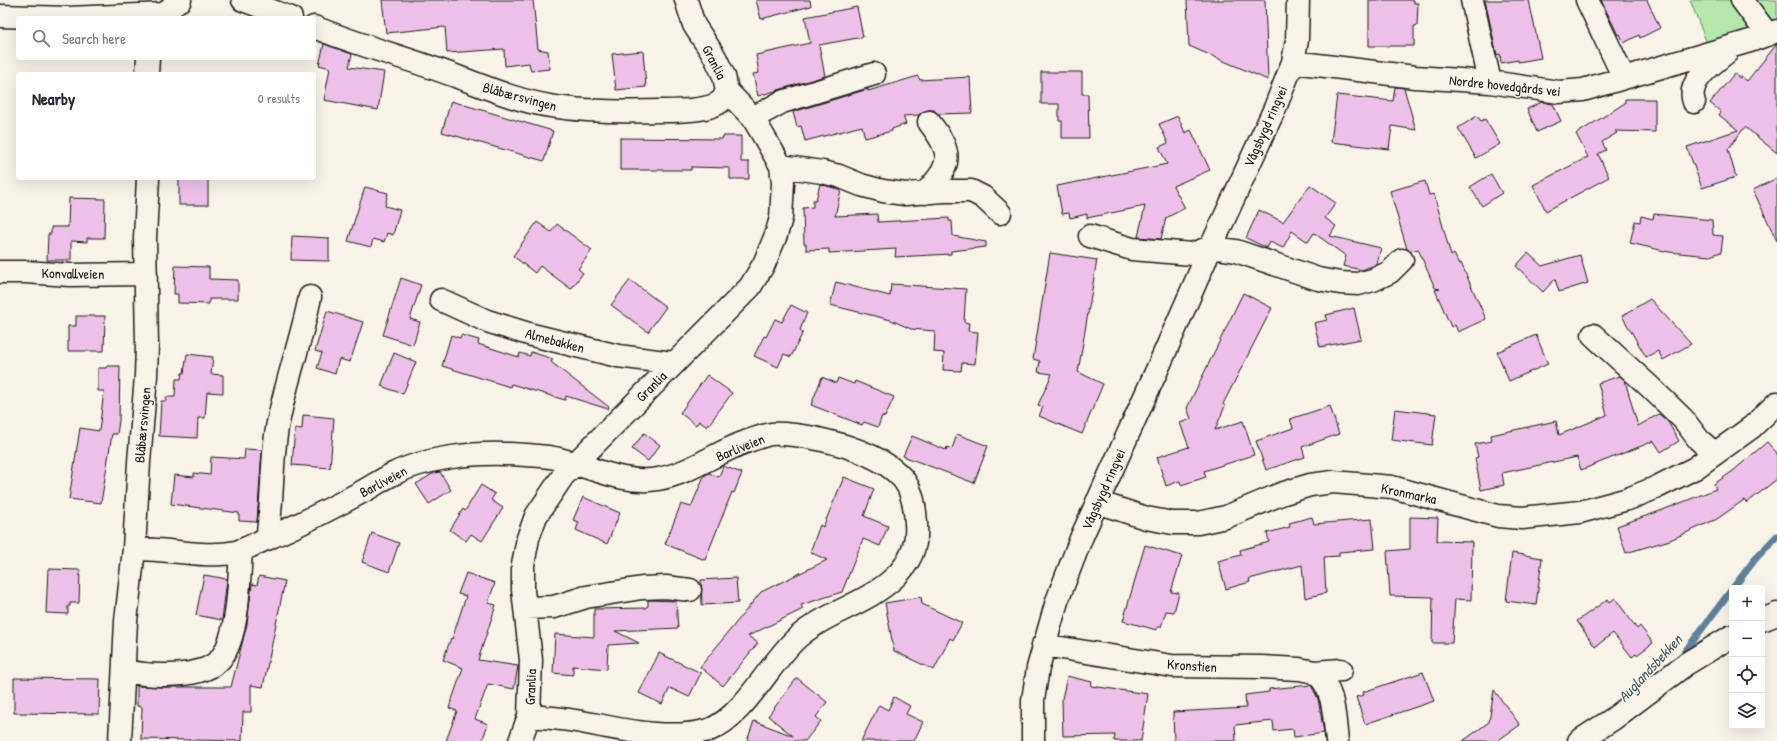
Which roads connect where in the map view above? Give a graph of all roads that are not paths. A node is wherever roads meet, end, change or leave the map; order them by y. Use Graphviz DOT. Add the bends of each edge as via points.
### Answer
graph roads {
  1 [pos="180,0"];
  2 [pos="243,0"];
  3 [pos="686,0"];
  4 [pos="1298,0"];
  5 [pos="1472,0"];
  6 [pos="1587,0"];
  7 [pos="1742,0"];
  8 [pos="0,16"];
  9 [pos="16,16"];
  10 [pos="163,16"];
  11 [pos="286,16"];
  12 [pos="316,28"];
  13 [pos="1772,33"];
  14 [pos="1736,46"];
  15 [pos="148,60"];
  16 [pos="1293,62"];
  17 [pos="147,72"];
  18 [pos="874,74"];
  19 [pos="1624,78"];
  20 [pos="1490,82"];
  21 [pos="727,91"];
  22 [pos="1694,102"];
  23 [pos="753,118"];
  24 [pos="929,122"];
  25 [pos="781,166"];
  26 [pos="148,180"];
  27 [pos="925,193"];
  28 [pos="1000,213"];
  29 [pos="1090,236"];
  30 [pos="1210,247"];
  31 [pos="1402,260"];
  32 [pos="0,272"];
  33 [pos="146,274"];
  34 [pos="310,297"];
  35 [pos="441,300"];
  36 [pos="1593,334"];
  37 [pos="674,363"];
  38 [pos="1777,403"];
  39 [pos="1714,453"];
  40 [pos="576,464"];
  41 [pos="1097,502"];
  42 [pos="267,538"];
  43 [pos="134,549"];
  44 [pos="241,550"];
  45 [pos="690,590"];
  46 [pos="526,608"];
  47 [pos="1777,614"];
  48 [pos="1765,619"];
  49 [pos="1729,638"];
  50 [pos="1043,645"];
  51 [pos="1341,670"];
  52 [pos="124,671"];
  53 [pos="1315,672"];
  54 [pos="528,716"];
  55 [pos="717,735"];
  56 [pos="654,738"];
  57 [pos="120,741"];
  58 [pos="520,741"];
  59 [pos="1033,741"];
  60 [pos="1337,741"];
  61 [pos="1579,741"];
  1 -- 10 [label="street"];
  2 -- 11 [label="street"];
  3 -- 21 [label="street, Granlia" via="694,25 724,76"];
  4 -- 16 [label="street, Vågsbygd ringvei" via="1297,40"];
  5 -- 20 [label="street, Nordre hovedgårds vei"];
  6 -- 19 [label="street"];
  7 -- 13 [label="street"];
  8 -- 9 [label="street"];
  12 -- 21 [label="street, Blåbærsvingen" via="489,90 555,107 587,111 687,110 706,108 721,101"];
  13 -- 14 [label="street, Nordre hovedgårds vei"];
  14 -- 19 [label="street, Nordre hovedgårds vei"];
  14 -- 22 [label="street, Nordre hovedgårds vei" via="1702,73 1696,84"];
  15 -- 17 [label="street"];
  16 -- 20 [label="street, Nordre hovedgårds vei" via="1415,77"];
  16 -- 30 [label="street, Vågsbygd ringvei" via="1268,125"];
  18 -- 23 [label="street" via="782,102"];
  19 -- 20 [label="street, Nordre hovedgårds vei" via="1583,90 1559,92"];
  21 -- 23 [label="street, Granlia"];
  23 -- 25 [label="street, Granlia"];
  24 -- 27 [label="street" via="944,143 947,158 943,172"];
  25 -- 27 [label="street" via="839,176 883,191"];
  25 -- 37 [label="street, Granlia" via="781,218 764,264 750,287"];
  26 -- 33 [label="street, Blåbærsvingen"];
  27 -- 28 [label="street" via="971,191 983,197"];
  29 -- 30 [label="street" via="1132,249 1192,254"];
  30 -- 31 [label="street" via="1236,251 1340,284 1358,284 1373,280 1390,272"];
  30 -- 41 [label="street, Vågsbygd ringvei"];
  32 -- 33 [label="street, Konvallveien" via="70,275"];
  33 -- 43 [label="street, Blåbærsvingen" via="147,368 138,462"];
  34 -- 42 [label="street" via="285,388 277,430"];
  35 -- 37 [label="street, Almebakken" via="487,321 532,335 618,356"];
  36 -- 39 [label="street" via="1650,386"];
  37 -- 40 [label="street, Granlia"];
  38 -- 39 [label="street, Kronmarka" via="1752,427"];
  39 -- 41 [label="street, Kronmarka" via="1695,468 1628,499 1580,512 1522,518 1498,516 1392,487 1333,482 1310,485 1226,517 1198,523 1173,523 1146,518"];
  40 -- 42 [label="street, Barliveien" via="555,457 477,453 413,465"];
  40 -- 46 [label="street, Granlia" via="563,476 548,497 536,516 528,538 523,565"];
  40 -- 55 [label="street, Barliveien" via="640,481 660,479 687,470 744,442 770,434 815,438 867,454 890,466 904,480 914,499 916,544 910,559 897,576 882,588 801,634"];
  41 -- 50 [label="street, Vågsbygd ringvei" via="1059,594"];
  42 -- 44 [label="street, Barliveien"];
  43 -- 44 [label="street, Barliveien" via="156,548 192,553"];
  43 -- 52 [label="street, Blåbærsvingen" via="126,621"];
  44 -- 52 [label="street" via="231,636 227,649 220,659 215,664 184,674 157,675"];
  45 -- 46 [label="street" via="642,588 586,597 554,607"];
  46 -- 54 [label="street, Granlia" via="531,660"];
  47 -- 48 [label="street"];
  49 -- 61 [label="street" via="1686,664 1620,714"];
  50 -- 53 [label="street, Kronstien" via="1172,666 1261,667"];
  50 -- 59 [label="street, Vågsbygd ringvei" via="1033,700"];
  51 -- 53 [label="street, Kronstien"];
  52 -- 57 [label="street, Blåbærsvingen"];
  53 -- 60 [label="street" via="1328,689"];
  54 -- 56 [label="street, Barliveien" via="554,718"];
  54 -- 58 [label="street, Granlia"];
  55 -- 56 [label="street, Barliveien"];
}
